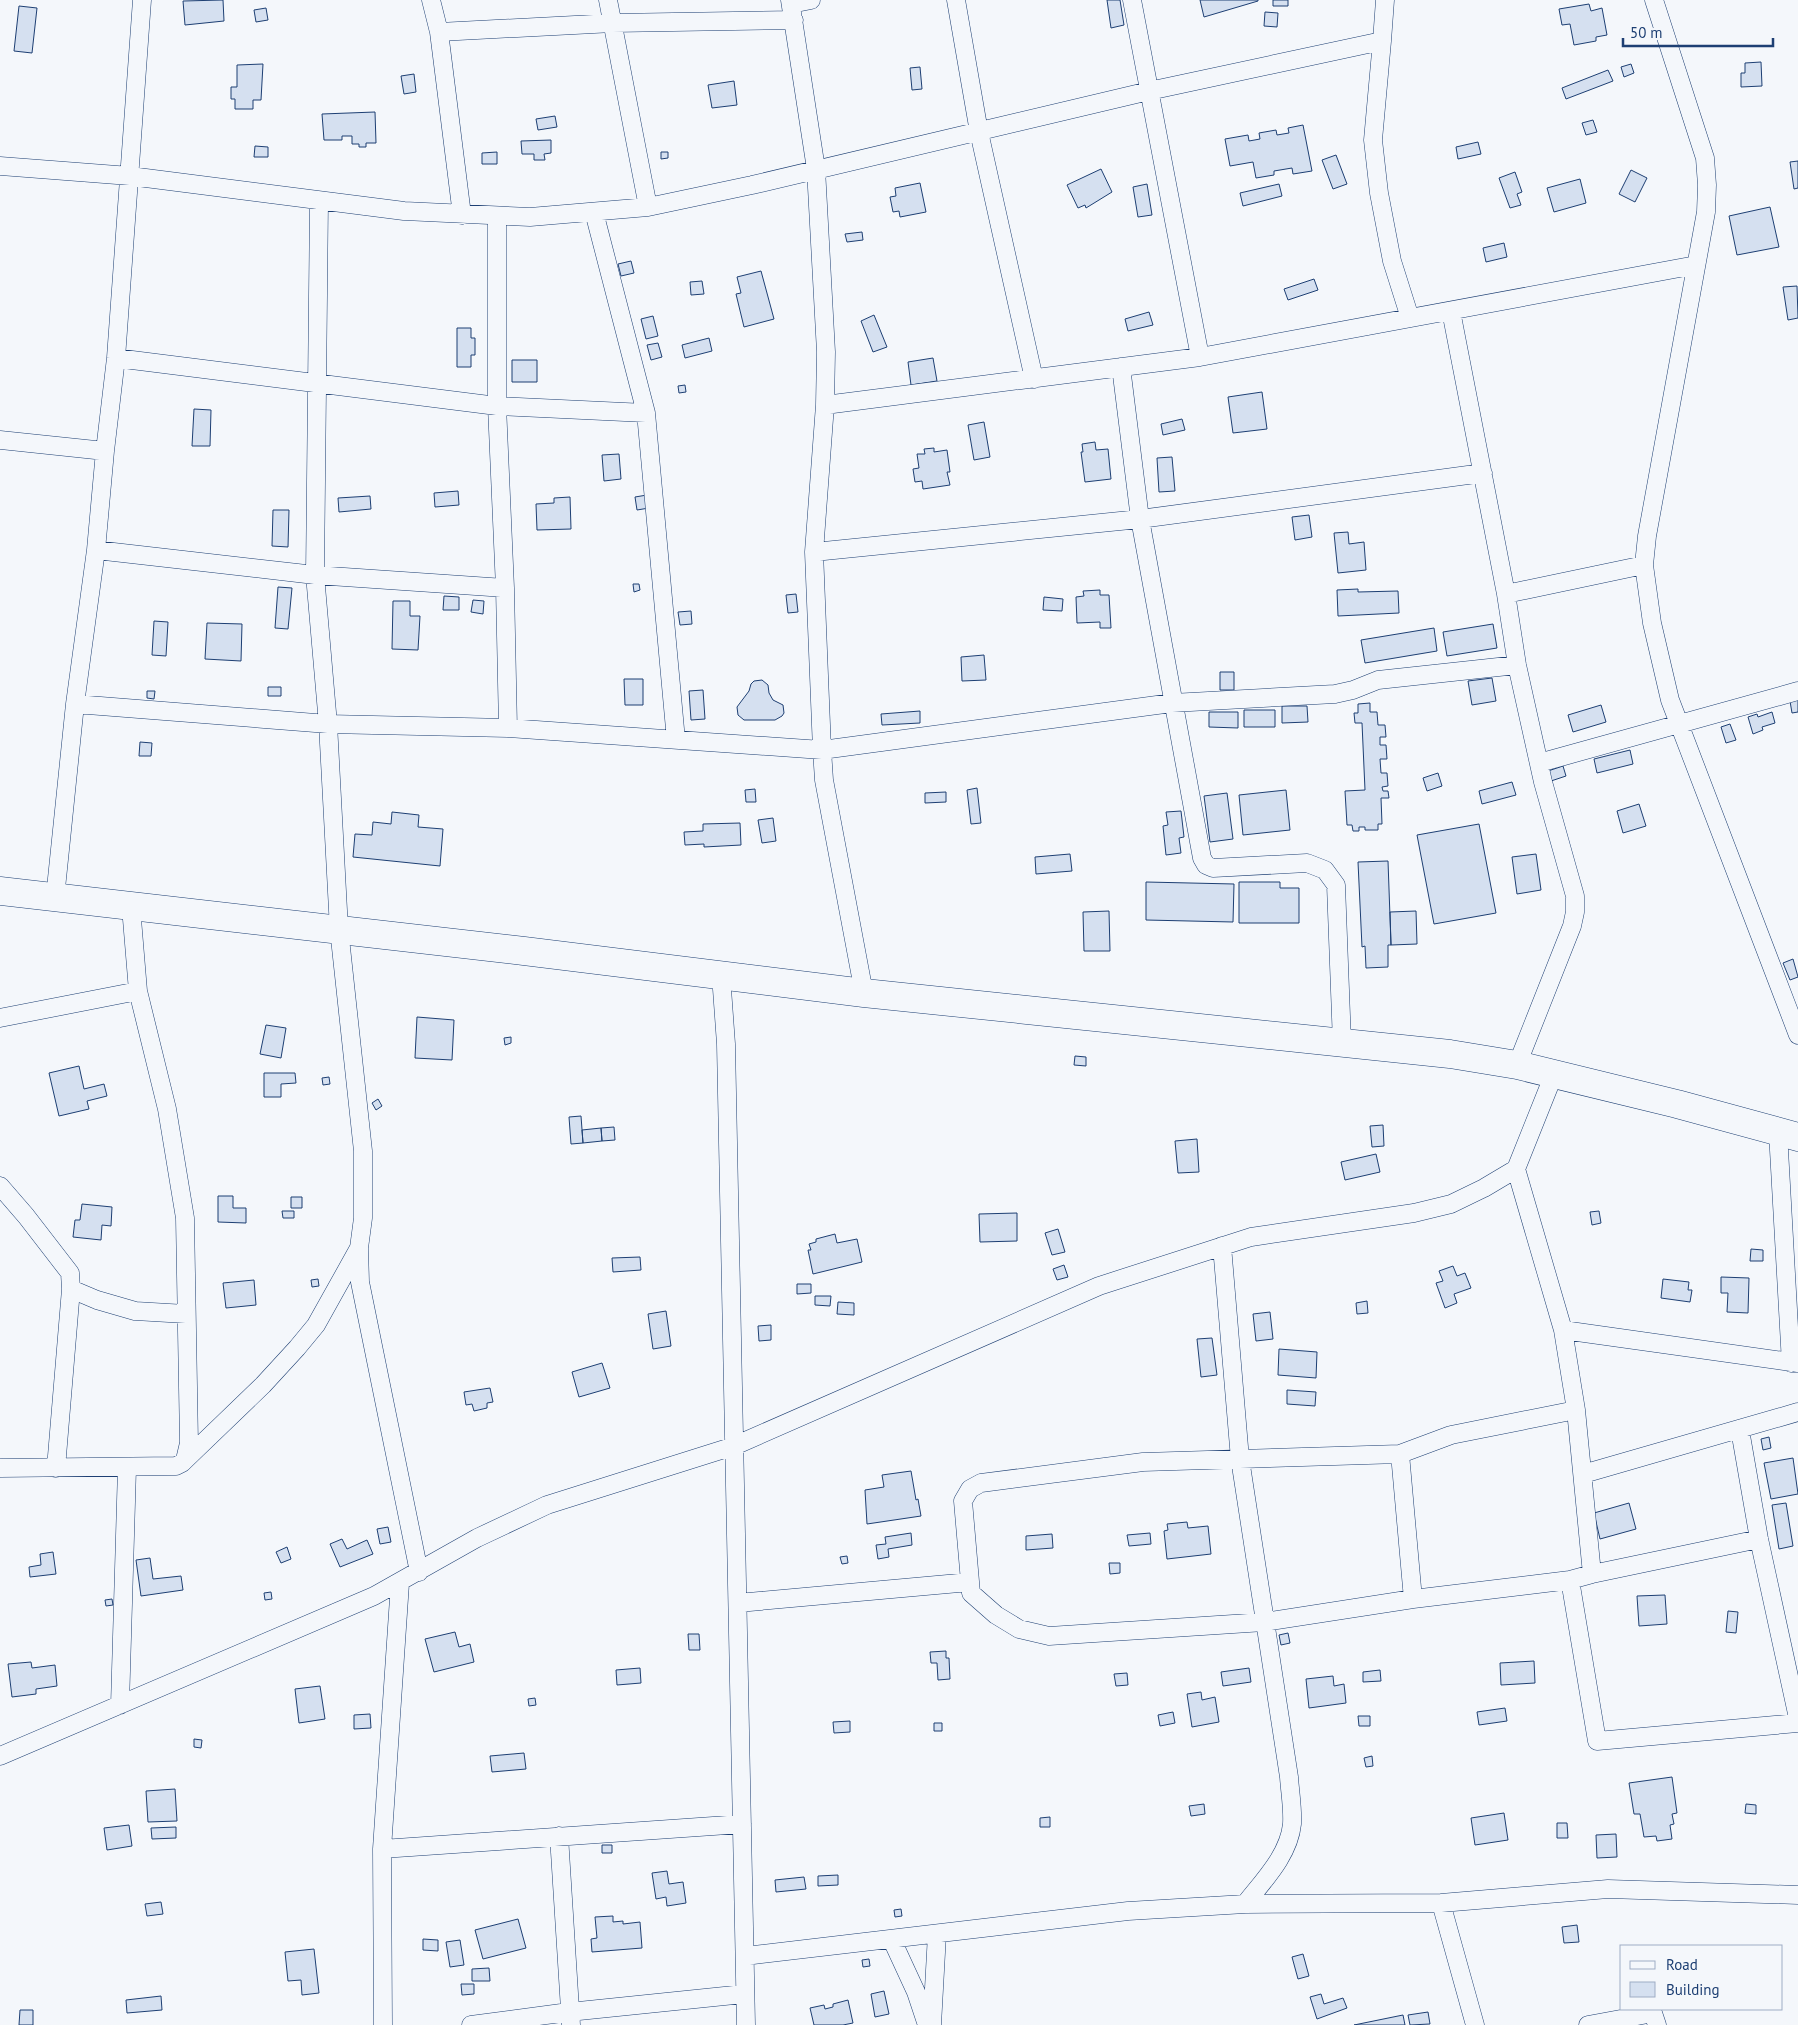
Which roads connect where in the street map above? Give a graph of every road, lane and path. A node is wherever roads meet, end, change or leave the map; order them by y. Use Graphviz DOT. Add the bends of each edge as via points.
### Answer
graph roads {
  1 [pos="142,0"];
  2 [pos="431,0"];
  3 [pos="608,0"];
  4 [pos="811,0"];
  5 [pos="956,0"];
  6 [pos="1132,0"];
  7 [pos="1385,0"];
  8 [pos="1654,0"];
  9 [pos="792,8"];
  10 [pos="613,23"];
  11 [pos="439,32"];
  12 [pos="1382,41"];
  13 [pos="1149,91"];
  14 [pos="979,132"];
  15 [pos="0,166"];
  16 [pos="816,169"];
  17 [pos="130,176"];
  18 [pos="319,202"];
  19 [pos="648,207"];
  20 [pos="594,212"];
  21 [pos="462,214"];
  22 [pos="497,216"];
  23 [pos="1696,266"];
  24 [pos="1450,311"];
  25 [pos="1410,318"];
  26 [pos="1200,357"];
  27 [pos="116,358"];
  28 [pos="1121,367"];
  29 [pos="1034,379"];
  30 [pos="317,384"];
  31 [pos="825,404"];
  32 [pos="497,406"];
  33 [pos="646,413"];
  34 [pos="0,440"];
  35 [pos="105,451"];
  36 [pos="1483,473"];
  37 [pos="1140,519"];
  38 [pos="96,550"];
  39 [pos="814,552"];
  40 [pos="1644,565"];
  41 [pos="315,575"];
  42 [pos="505,588"];
  43 [pos="1506,594"];
  44 [pos="1517,665"];
  45 [pos="1798,691"];
  46 [pos="1172,703"];
  47 [pos="75,704"];
  48 [pos="328,724"];
  49 [pos="1679,724"];
  50 [pos="508,728"];
  51 [pos="676,740"];
  52 [pos="822,750"];
  53 [pos="1539,763"];
  54 [pos="0,891"];
  55 [pos="55,898"];
  56 [pos="131,907"];
  57 [pos="339,929"];
  58 [pos="722,975"];
  59 [pos="138,991"];
  60 [pos="864,993"];
  61 [pos="0,1018"];
  62 [pos="1798,1035"];
  63 [pos="1342,1043"];
  64 [pos="1517,1065"];
  65 [pos="1554,1074"];
  66 [pos="1788,1135"];
  67 [pos="1516,1169"];
  68 [pos="0,1186"];
  69 [pos="1222,1246"];
  70 [pos="358,1248"];
  71 [pos="71,1289"];
  72 [pos="186,1314"];
  73 [pos="1563,1330"];
  74 [pos="1794,1363"];
  75 [pos="1576,1410"];
  76 [pos="1798,1412"];
  77 [pos="1740,1430"];
  78 [pos="734,1446"];
  79 [pos="1400,1454"];
  80 [pos="1240,1459"];
  81 [pos="185,1460"];
  82 [pos="0,1468"];
  83 [pos="56,1468"];
  84 [pos="127,1468"];
  85 [pos="1583,1474"];
  86 [pos="1759,1539"];
  87 [pos="419,1572"];
  88 [pos="1592,1574"];
  89 [pos="1570,1580"];
  90 [pos="970,1582"];
  91 [pos="400,1583"];
  92 [pos="1413,1599"];
  93 [pos="738,1603"];
  94 [pos="1264,1622"];
  95 [pos="120,1705"];
  96 [pos="1798,1718"];
  97 [pos="1798,1723"];
  98 [pos="0,1756"];
  99 [pos="742,1824"];
  100 [pos="560,1836"];
  101 [pos="382,1849"];
  102 [pos="1798,1895"];
  103 [pos="1441,1903"];
  104 [pos="1245,1904"];
  105 [pos="937,1934"];
  106 [pos="892,1940"];
  107 [pos="745,1956"];
  108 [pos="744,1994"];
  109 [pos="570,2019"];
  110 [pos="383,2025"];
  111 [pos="471,2025"];
  112 [pos="746,2025"];
  113 [pos="927,2025"];
  114 [pos="932,2025"];
  115 [pos="1475,2025"];
  116 [pos="1588,2025"];
  117 [pos="1658,2025"];
  1 -- 17 [label="street"];
  2 -- 11 [label="street"];
  3 -- 10 [label="street"];
  4 -- 9 [label="street"];
  5 -- 14 [label="street"];
  6 -- 13 [label="street"];
  7 -- 12 [label="street"];
  8 -- 23 [label="street" via="1705,158 1706,212"];
  9 -- 10 [label="street"];
  9 -- 16 [label="street"];
  10 -- 11 [label="street"];
  10 -- 19 [label="street"];
  11 -- 21 [label="street"];
  12 -- 13 [label="street"];
  12 -- 25 [label="street" via="1373,140 1392,260"];
  13 -- 14 [label="street"];
  13 -- 26 [label="street"];
  14 -- 16 [label="street"];
  14 -- 29 [label="street"];
  15 -- 17 [label="street"];
  16 -- 19 [label="street"];
  16 -- 31 [label="street" via="826,352"];
  17 -- 18 [label="street"];
  17 -- 27 [label="street"];
  18 -- 21 [label="street"];
  18 -- 30 [label="street"];
  19 -- 20 [label="street"];
  20 -- 22 [label="street"];
  20 -- 33 [label="street"];
  21 -- 22 [label="street"];
  22 -- 32 [label="street"];
  23 -- 24 [label="street"];
  23 -- 40 [label="street"];
  24 -- 25 [label="street"];
  24 -- 36 [label="street"];
  25 -- 26 [label="street"];
  26 -- 28 [label="street"];
  27 -- 30 [label="street"];
  27 -- 35 [label="street"];
  28 -- 29 [label="street"];
  28 -- 37 [label="street"];
  29 -- 31 [label="street"];
  30 -- 32 [label="street"];
  30 -- 41 [label="street"];
  31 -- 39 [label="street"];
  32 -- 33 [label="street"];
  32 -- 42 [label="street"];
  33 -- 51 [label="street"];
  34 -- 35 [label="street"];
  35 -- 38 [label="street"];
  36 -- 37 [label="street"];
  36 -- 43 [label="street"];
  37 -- 39 [label="street"];
  37 -- 46 [label="street"];
  38 -- 41 [label="street"];
  38 -- 47 [label="street"];
  39 -- 52 [label="street"];
  40 -- 43 [label="street"];
  40 -- 49 [label="street" via="1655,633 1670,700"];
  41 -- 42 [label="street"];
  41 -- 48 [label="street"];
  42 -- 50 [label="street"];
  43 -- 44 [label="street"];
  44 -- 46 [label="street" via="1378,680 1335,694"];
  44 -- 53 [label="street"];
  45 -- 49 [label="street"];
  46 -- 52 [label="street"];
  46 -- 63 [label="street" via="1206,865 1213,868 1307,863 1325,870 1336,885"];
  47 -- 48 [label="street"];
  47 -- 55 [label="street"];
  48 -- 50 [label="street"];
  48 -- 57 [label="street"];
  49 -- 53 [label="street"];
  49 -- 62 [label="street"];
  50 -- 51 [label="street"];
  51 -- 52 [label="street"];
  52 -- 60 [label="street" via="824,780"];
  53 -- 64 [label="street" via="1575,896 1575,912"];
  54 -- 55 [label="main road"];
  55 -- 56 [label="main road"];
  56 -- 57 [label="main road"];
  56 -- 59 [label="street"];
  57 -- 58 [label="main road"];
  57 -- 70 [label="street" via="364,1151 363,1218"];
  58 -- 60 [label="main road"];
  58 -- 78 [label="street"];
  59 -- 61 [label="street"];
  59 -- 72 [label="street" via="167,1109 185,1218"];
  60 -- 63 [label="main road"];
  63 -- 64 [label="main road" via="1450,1054"];
  64 -- 65 [label="main road"];
  65 -- 66 [label="main road"];
  65 -- 67 [label="street"];
  66 -- 74 [label="street"];
  67 -- 69 [label="street" via="1451,1204 1414,1213 1251,1237"];
  67 -- 73 [label="street"];
  68 -- 71 [label="street" via="70,1274"];
  69 -- 78 [label="street" via="1100,1286"];
  69 -- 80 [label="street"];
  70 -- 81 [label="street" via="316,1325 263,1385"];
  70 -- 87 [label="street" via="360,1282"];
  71 -- 72 [label="street" via="135,1311"];
  71 -- 83 [label="street"];
  72 -- 81 [label="street" via="188,1442"];
  73 -- 74 [label="street"];
  73 -- 75 [label="street"];
  75 -- 79 [label="street" via="1451,1435"];
  75 -- 85 [label="street"];
  76 -- 77 [label="street"];
  77 -- 85 [label="street"];
  77 -- 86 [label="street"];
  78 -- 87 [label="street" via="547,1505 477,1538"];
  78 -- 93 [label="street"];
  79 -- 80 [label="street"];
  79 -- 92 [label="street"];
  80 -- 90 [label="street" via="1143,1462 981,1482 970,1489 963,1501"];
  80 -- 94 [label="street"];
  81 -- 84 [label="street" via="176,1466"];
  82 -- 83 [label="street"];
  83 -- 84 [label="street"];
  84 -- 95 [label="street"];
  85 -- 88 [label="street"];
  86 -- 88 [label="street"];
  86 -- 96 [label="street"];
  87 -- 91 [label="street"];
  88 -- 89 [label="street"];
  89 -- 92 [label="street"];
  89 -- 97 [label="street" via="1597,1741"];
  90 -- 93 [label="street"];
  90 -- 94 [label="street" via="971,1593 996,1614 1019,1629 1049,1636"];
  91 -- 95 [label="street"];
  91 -- 101 [label="street"];
  92 -- 94 [label="street"];
  93 -- 99 [label="street"];
  94 -- 104 [label="street" via="1289,1777 1292,1825 1278,1861"];
  95 -- 98 [label="street"];
  99 -- 100 [label="street"];
  99 -- 107 [label="street"];
  100 -- 101 [label="street"];
  100 -- 109 [label="street"];
  101 -- 110 [label="street"];
  102 -- 103 [label="street" via="1608,1889"];
  103 -- 104 [label="street"];
  103 -- 115 [label="street"];
  104 -- 105 [label="street" via="1128,1911"];
  105 -- 106 [label="street"];
  105 -- 114 [label="street"];
  106 -- 107 [label="street"];
  106 -- 113 [label="street"];
  107 -- 108 [label="street"];
  108 -- 109 [label="street"];
  108 -- 112 [label="street"];
  109 -- 111 [label="street"];
  116 -- 117 [label="street" via="1654,2013"];
}
